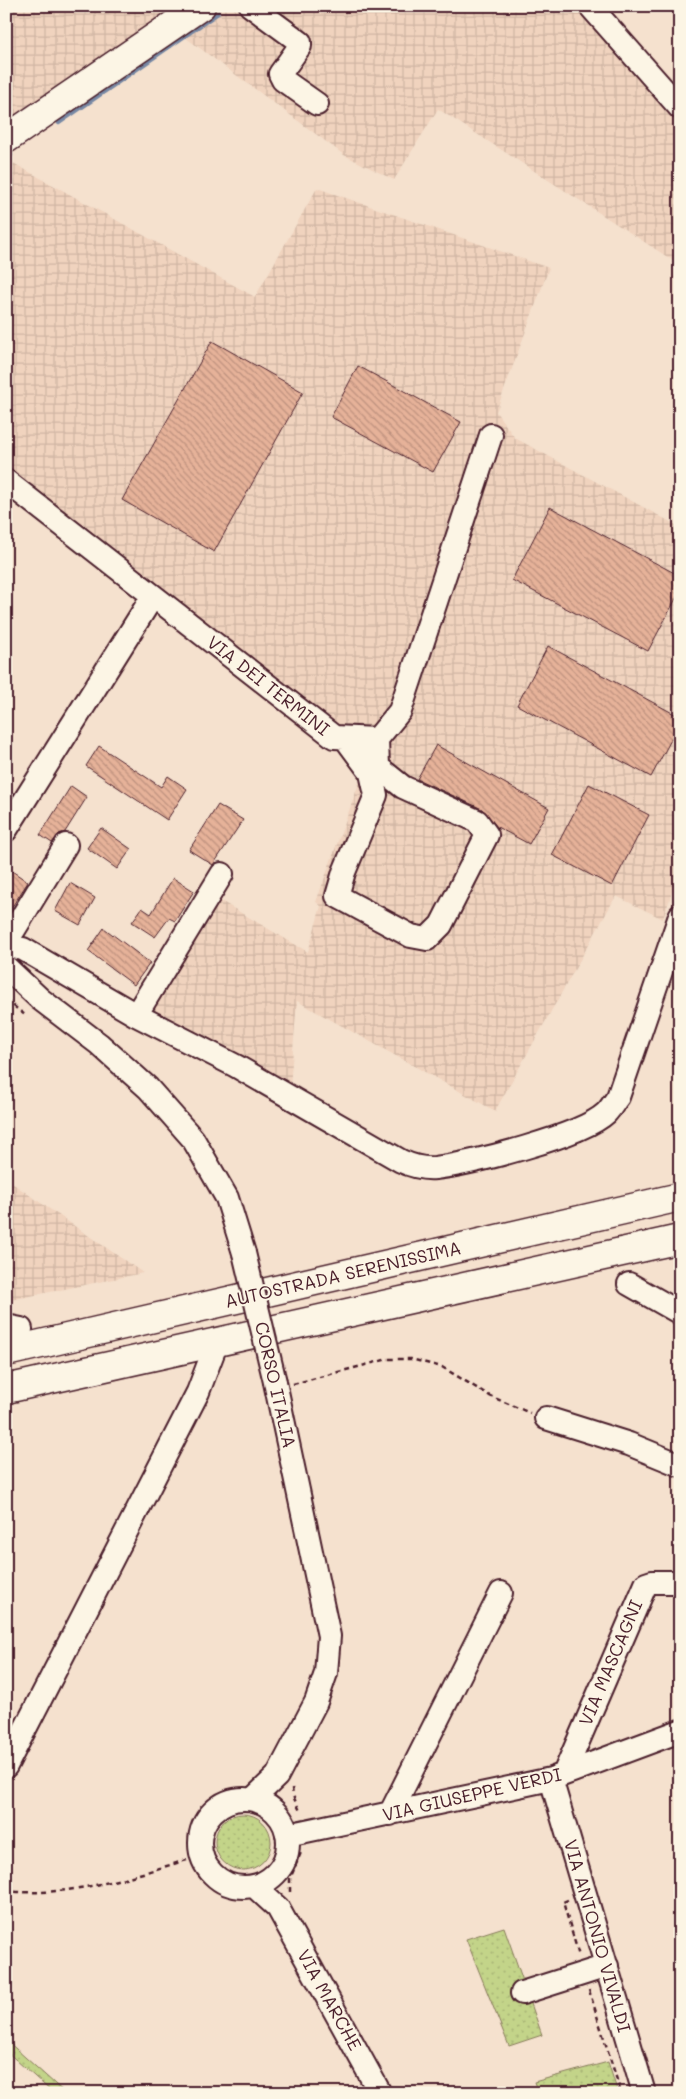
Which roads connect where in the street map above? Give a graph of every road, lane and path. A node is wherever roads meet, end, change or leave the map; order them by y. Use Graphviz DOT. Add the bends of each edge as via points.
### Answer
graph roads {
  1 [pos="201,6"];
  2 [pos="251,6"];
  3 [pos="590,6"];
  4 [pos="317,104"];
  5 [pos="680,108"];
  6 [pos="6,140"];
  7 [pos="491,435"];
  8 [pos="6,481"];
  9 [pos="153,596"];
  10 [pos="345,738"];
  11 [pos="377,739"];
  12 [pos="6,830"];
  13 [pos="66,845"];
  14 [pos="222,874"];
  15 [pos="680,916"];
  16 [pos="7,958"];
  17 [pos="6,1000"];
  18 [pos="32,1007"];
  19 [pos="136,1015"];
  20 [pos="680,1197"];
  21 [pos="680,1239"];
  22 [pos="628,1284"];
  23 [pos="680,1313"];
  24 [pos="217,1342"];
  25 [pos="6,1352"];
  26 [pos="281,1384"];
  27 [pos="6,1389"];
  28 [pos="546,1418"];
  29 [pos="680,1465"];
  30 [pos="680,1582"];
  31 [pos="500,1593"];
  32 [pos="680,1731"];
  33 [pos="6,1766"];
  34 [pos="558,1777"];
  35 [pos="285,1781"];
  36 [pos="253,1799"];
  37 [pos="275,1811"];
  38 [pos="390,1814"];
  39 [pos="296,1833"];
  40 [pos="201,1856"];
  41 [pos="276,1874"];
  42 [pos="254,1886"];
  43 [pos="6,1891"];
  44 [pos="284,1902"];
  45 [pos="607,1966"];
  46 [pos="522,1993"];
  47 [pos="380,2093"];
  48 [pos="644,2093"];
  1 -- 6 [label="main road"];
  2 -- 4 [label="street" via="300,42 280,74 283,80"];
  3 -- 5 [label="street"];
  7 -- 11 [label="street" via="400,711"];
  8 -- 9 [label="street, VIA DEI TERMINI"];
  9 -- 10 [label="street, VIA DEI TERMINI" via="334,738"];
  9 -- 12 [label="street"];
  10 -- 11 [label="street, VIA DEI TERMINI"];
  10 -- 11 [label="street" via="371,773 376,795 337,896 411,936 426,940 441,925 487,835 477,821 403,786 378,767"];
  13 -- 16 [label="street" via="14,930"];
  14 -- 19 [label="street"];
  15 -- 19 [label="street" via="618,1097 606,1113 566,1135 434,1168 414,1167 401,1161 236,1066"];
  16 -- 18 [label="street, CORSO ITALIA"];
  16 -- 19 [label="street" via="22,949"];
  17 -- 18 [label="path"];
  18 -- 26 [label="street, CORSO ITALIA, bridge" via="99,1044 148,1088 193,1139 227,1198"];
  20 -- 25 [label="main road, AUTOSTRADA SERENISSIMA"];
  21 -- 24 [label="main road, AUTOSTRADA SERENISSIMA"];
  22 -- 23 [label="street"];
  24 -- 27 [label="main road, AUTOSTRADA SERENISSIMA"];
  24 -- 33 [label="street" via="198,1392"];
  26 -- 28 [label="path" via="388,1359 411,1359 442,1367 490,1396"];
  26 -- 35 [label="street, CORSO ITALIA" via="329,1636 324,1680"];
  28 -- 29 [label="street" via="629,1444"];
  30 -- 34 [label="street, VIA MASCAGNI" via="646,1584"];
  31 -- 38 [label="street"];
  32 -- 34 [label="street, VIA GIUSEPPE VERDI"];
  34 -- 38 [label="street, VIA GIUSEPPE VERDI"];
  34 -- 45 [label="street, VIA ANTONIO VIVALDI"];
  35 -- 36 [label="street, CORSO ITALIA"];
  35 -- 37 [label="street, CORSO ITALIA"];
  35 -- 39 [label="path" via="300,1811"];
  36 -- 37 [label="street"];
  36 -- 40 [label="street" via="239,1798 213,1810 204,1822 200,1836"];
  37 -- 39 [label="street"];
  38 -- 39 [label="street, VIA GIUSEPPE VERDI"];
  39 -- 41 [label="street"];
  39 -- 44 [label="path" via="302,1850"];
  40 -- 42 [label="street" via="213,1875 226,1883"];
  40 -- 43 [label="path" via="63,1892"];
  41 -- 42 [label="street"];
  41 -- 44 [label="street, VIA MARCHE"];
  42 -- 44 [label="street, VIA MARCHE"];
  44 -- 47 [label="street, VIA MARCHE"];
  45 -- 46 [label="street"];
  45 -- 48 [label="street, VIA ANTONIO VIVALDI"];
}
